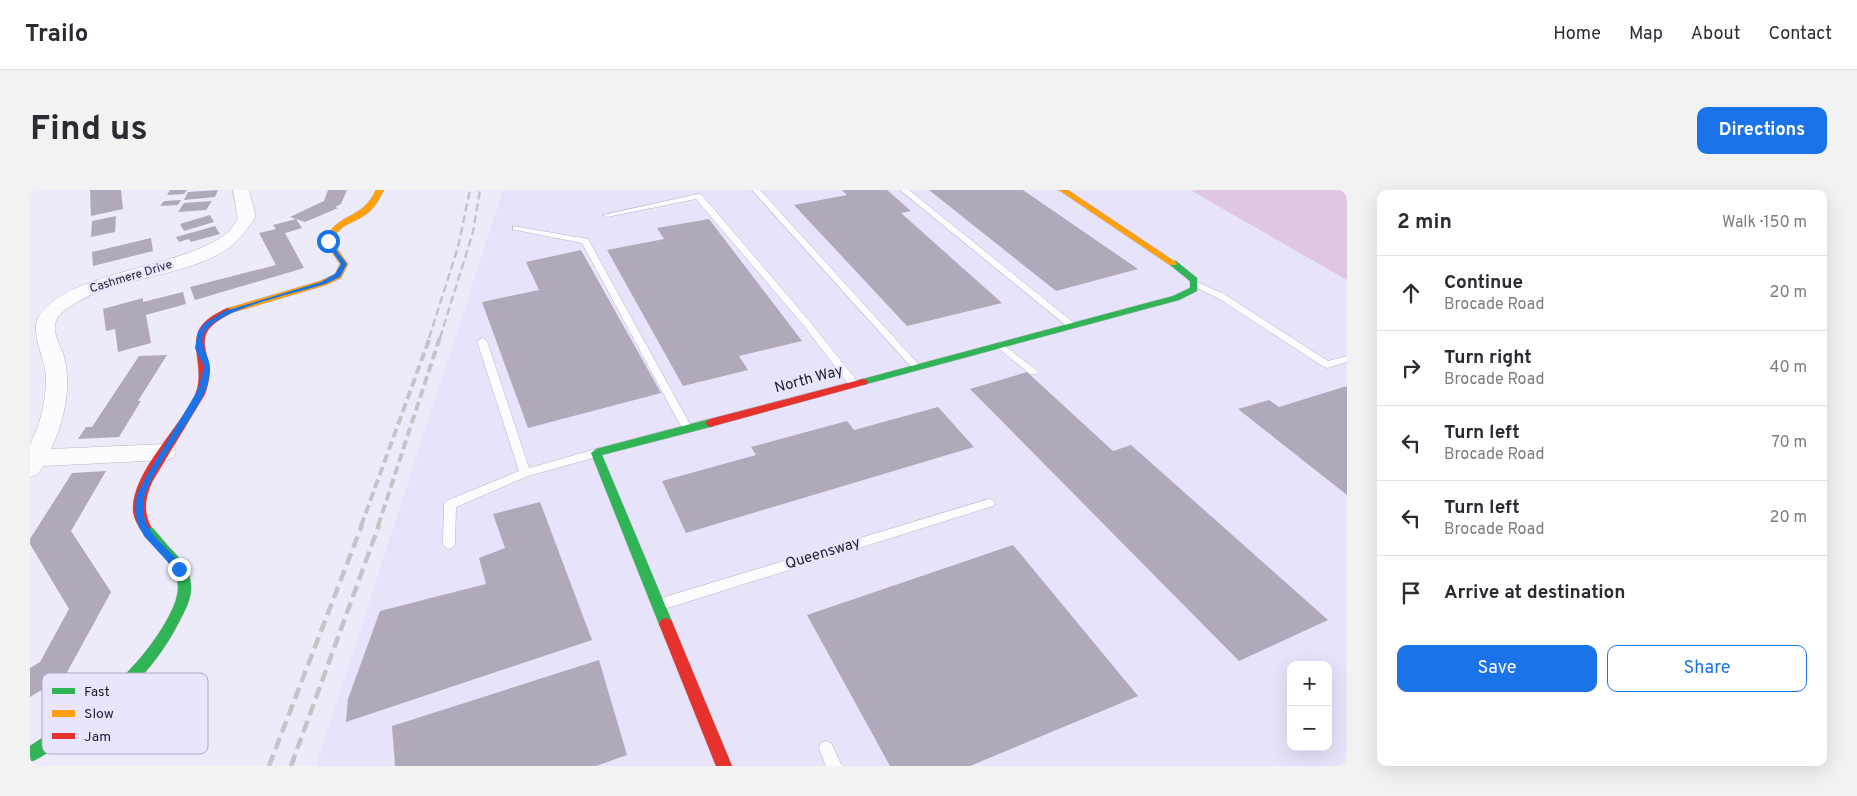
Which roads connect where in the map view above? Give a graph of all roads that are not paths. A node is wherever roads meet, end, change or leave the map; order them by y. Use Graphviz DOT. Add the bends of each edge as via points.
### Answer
graph roads {
  1 [pos="241,190"];
  2 [pos="380,190"];
  3 [pos="756,190"];
  4 [pos="904,190"];
  5 [pos="1063,190"];
  6 [pos="607,214"];
  7 [pos="516,228"];
  8 [pos="1195,284"];
  9 [pos="1071,325"];
  10 [pos="482,341"];
  11 [pos="1000,345"];
  12 [pos="1347,359"];
  13 [pos="917,368"];
  14 [pos="1033,372"];
  15 [pos="853,383"];
  16 [pos="687,428"];
  17 [pos="165,452"];
  18 [pos="596,453"];
  19 [pos="33,463"];
  20 [pos="524,473"];
  21 [pos="988,503"];
  22 [pos="449,544"];
  23 [pos="657,605"];
  24 [pos="141,673"];
  25 [pos="42,747"];
  26 [pos="826,748"];
  27 [pos="30,755"];
  28 [pos="724,766"];
  29 [pos="834,766"];
  1 -- 19 [label="street, Cashmere Drive" via="246,218 240,229 220,246 198,256 96,286 65,301 50,315 45,328 55,362 56,392 49,430"];
  2 -- 17 [label="street" via="372,208 336,226 329,236 331,246 344,264 338,276 227,312 207,324 201,332 199,348 207,376"];
  3 -- 13 [label="lane"];
  4 -- 9 [label="lane"];
  5 -- 8 [label="street" via="1180,267"];
  6 -- 15 [label="lane" via="698,196"];
  7 -- 16 [label="lane" via="585,241"];
  8 -- 9 [label="street, North Way" via="1194,289 1176,298"];
  8 -- 12 [label="lane" via="1220,296 1327,365"];
  9 -- 11 [label="street, North Way"];
  10 -- 20 [label="lane"];
  11 -- 13 [label="street, North Way"];
  11 -- 14 [label="lane"];
  13 -- 15 [label="street, North Way"];
  15 -- 16 [label="street, North Way"];
  16 -- 18 [label="street, North Way"];
  17 -- 19 [label="street"];
  17 -- 24 [label="street" via="142,494 139,507 147,534 179,569 184,580 184,593 178,612 151,662"];
  18 -- 20 [label="lane"];
  18 -- 23 [label="street"];
  20 -- 22 [label="lane" via="450,504"];
  21 -- 23 [label="lane, Queensway"];
  23 -- 28 [label="street"];
  25 -- 27 [label="street"];
  26 -- 29 [label="lane"];
}
